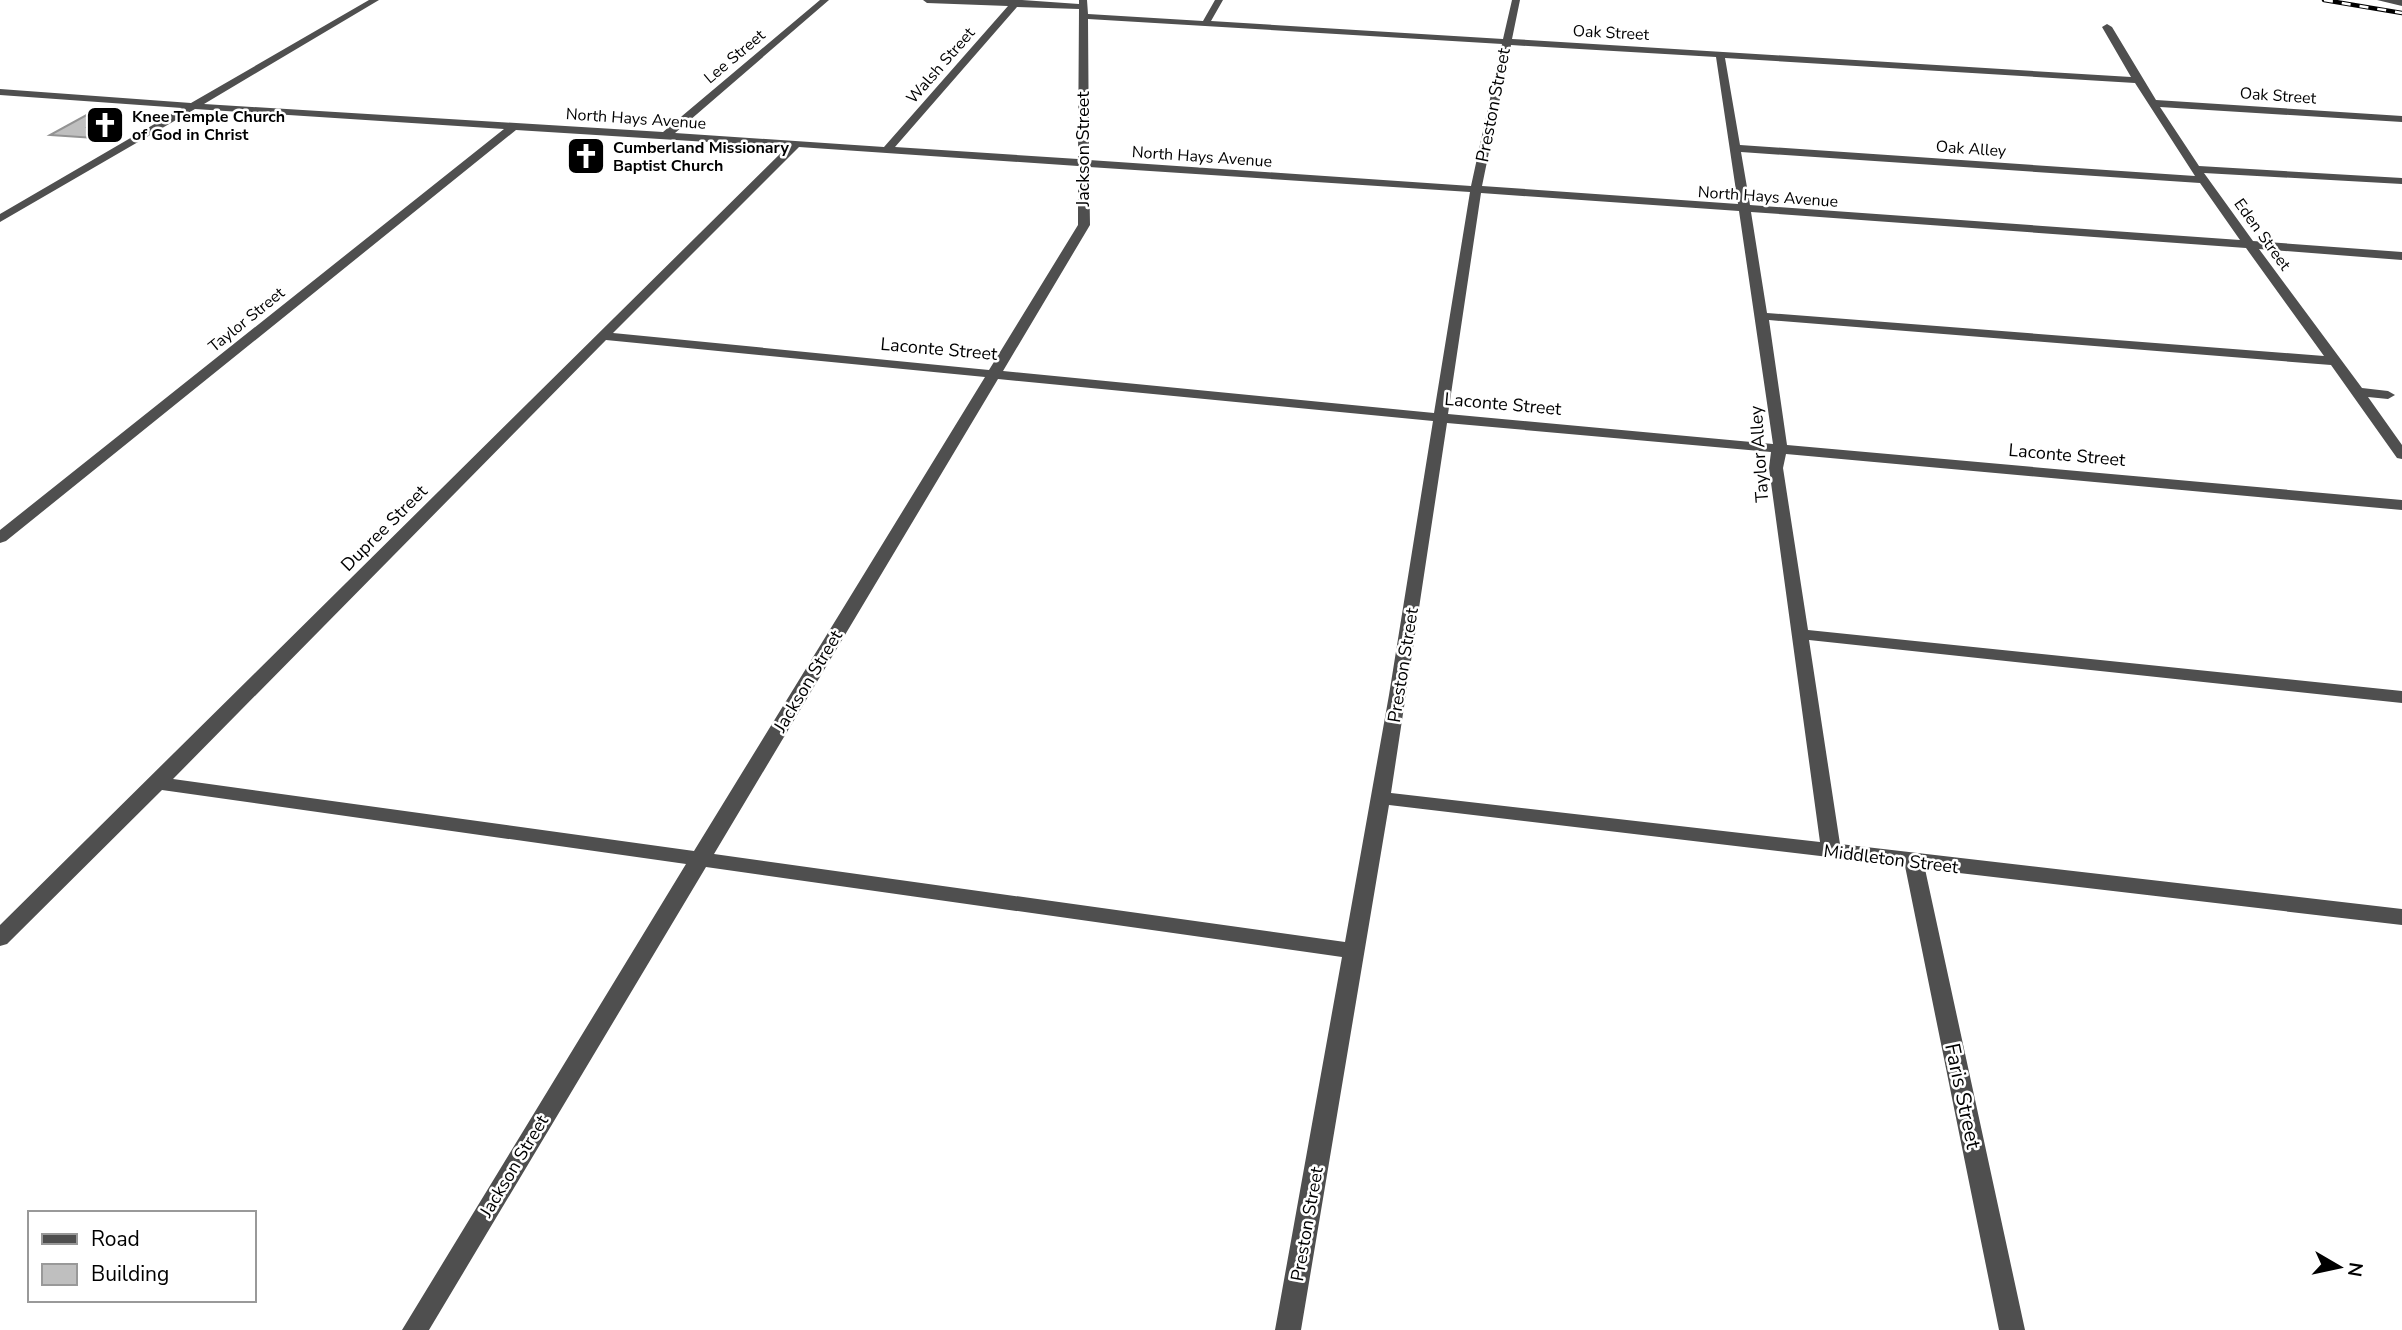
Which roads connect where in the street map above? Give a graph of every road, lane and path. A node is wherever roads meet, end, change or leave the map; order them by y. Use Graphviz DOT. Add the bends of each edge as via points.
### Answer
graph roads {
  1 [pos="375,0"];
  2 [pos="825,0"];
  3 [pos="927,0"];
  4 [pos="1219,0"];
  5 [pos="1516,0"];
  6 [pos="2381,0"];
  7 [pos="1015,2"];
  8 [pos="2402,3"];
  9 [pos="1083,8"];
  10 [pos="1205,24"];
  11 [pos="2107,27"];
  12 [pos="1506,43"];
  13 [pos="1720,54"];
  14 [pos="2137,80"];
  15 [pos="0,92"];
  16 [pos="2152,103"];
  17 [pos="194,108"];
  18 [pos="2402,119"];
  19 [pos="514,126"];
  20 [pos="665,136"];
  21 [pos="796,144"];
  22 [pos="1735,148"];
  23 [pos="887,150"];
  24 [pos="1082,164"];
  25 [pos="2197,169"];
  26 [pos="2205,180"];
  27 [pos="2402,181"];
  28 [pos="1476,190"];
  29 [pos="1746,210"];
  30 [pos="0,219"];
  31 [pos="2251,244"];
  32 [pos="2402,256"];
  33 [pos="1762,316"];
  34 [pos="601,336"];
  35 [pos="2336,361"];
  36 [pos="994,374"];
  37 [pos="2358,392"];
  38 [pos="2388,394"];
  39 [pos="1443,418"];
  40 [pos="1780,449"];
  41 [pos="2402,455"];
  42 [pos="2402,505"];
  43 [pos="0,538"];
  44 [pos="1800,634"];
  45 [pos="2402,697"];
  46 [pos="159,783"];
  47 [pos="1381,798"];
  48 [pos="1831,852"];
  49 [pos="700,859"];
  50 [pos="1914,862"];
  51 [pos="2402,917"];
  52 [pos="0,938"];
  53 [pos="1354,951"];
  54 [pos="415,1330"];
  55 [pos="1289,1330"];
  56 [pos="2012,1330"];
  1 -- 17 [label="street"];
  2 -- 20 [label="street, Lee Street"];
  3 -- 7 [label="street, Oak Street"];
  4 -- 10 [label="street"];
  5 -- 12 [label="street, Preston Street"];
  6 -- 8 [label="street"];
  7 -- 9 [label="street, Oak Street"];
  7 -- 23 [label="street, Walsh Street"];
  9 -- 10 [label="street, Oak Street"];
  9 -- 24 [label="street, Jackson Street"];
  10 -- 12 [label="street, Oak Street"];
  11 -- 14 [label="street, Eden Street"];
  12 -- 13 [label="street, Oak Street"];
  12 -- 28 [label="street, Preston Street"];
  13 -- 14 [label="street, Oak Street"];
  13 -- 22 [label="street, Taylor Alley"];
  14 -- 16 [label="street, Eden Street"];
  15 -- 17 [label="street, North Hays Avenue"];
  16 -- 18 [label="street, Oak Street"];
  16 -- 25 [label="street, Eden Street"];
  17 -- 19 [label="street, North Hays Avenue"];
  17 -- 30 [label="street"];
  19 -- 20 [label="street, North Hays Avenue"];
  19 -- 43 [label="street, Taylor Street"];
  20 -- 21 [label="street, North Hays Avenue"];
  21 -- 23 [label="street, North Hays Avenue"];
  21 -- 34 [label="street, Dupree Street"];
  22 -- 26 [label="street, Oak Alley"];
  22 -- 29 [label="street, Taylor Alley"];
  23 -- 24 [label="street, North Hays Avenue"];
  24 -- 28 [label="street, North Hays Avenue"];
  24 -- 36 [label="street, Jackson Street" via="1084,225"];
  25 -- 26 [label="street, Eden Street"];
  25 -- 27 [label="street"];
  26 -- 31 [label="street, Eden Street"];
  28 -- 29 [label="street, North Hays Avenue"];
  28 -- 39 [label="street, Preston Street"];
  29 -- 31 [label="street, North Hays Avenue"];
  29 -- 33 [label="street, Taylor Alley"];
  31 -- 32 [label="street, North Hays Avenue"];
  31 -- 35 [label="street, Eden Street"];
  33 -- 35 [label="street"];
  33 -- 40 [label="street, Taylor Alley"];
  34 -- 36 [label="street, Laconte Street"];
  34 -- 46 [label="street, Dupree Street"];
  35 -- 37 [label="street, Eden Street"];
  36 -- 39 [label="street, Laconte Street"];
  36 -- 49 [label="street, Jackson Street"];
  37 -- 38 [label="street"];
  37 -- 41 [label="street, Eden Street"];
  39 -- 40 [label="street, Laconte Street"];
  39 -- 47 [label="street, Preston Street"];
  40 -- 42 [label="street, Laconte Street"];
  40 -- 44 [label="street, Taylor Alley" via="1776,468"];
  44 -- 45 [label="street"];
  44 -- 48 [label="street, Taylor Alley"];
  46 -- 49 [label="street"];
  46 -- 52 [label="street, Dupree Street"];
  47 -- 48 [label="street, Middleton Street"];
  47 -- 53 [label="street, Preston Street"];
  48 -- 50 [label="street, Middleton Street"];
  49 -- 53 [label="street"];
  49 -- 54 [label="street, Jackson Street"];
  50 -- 51 [label="street, Middleton Street"];
  50 -- 56 [label="street, Faris Street"];
  53 -- 55 [label="street, Preston Street"];
}
